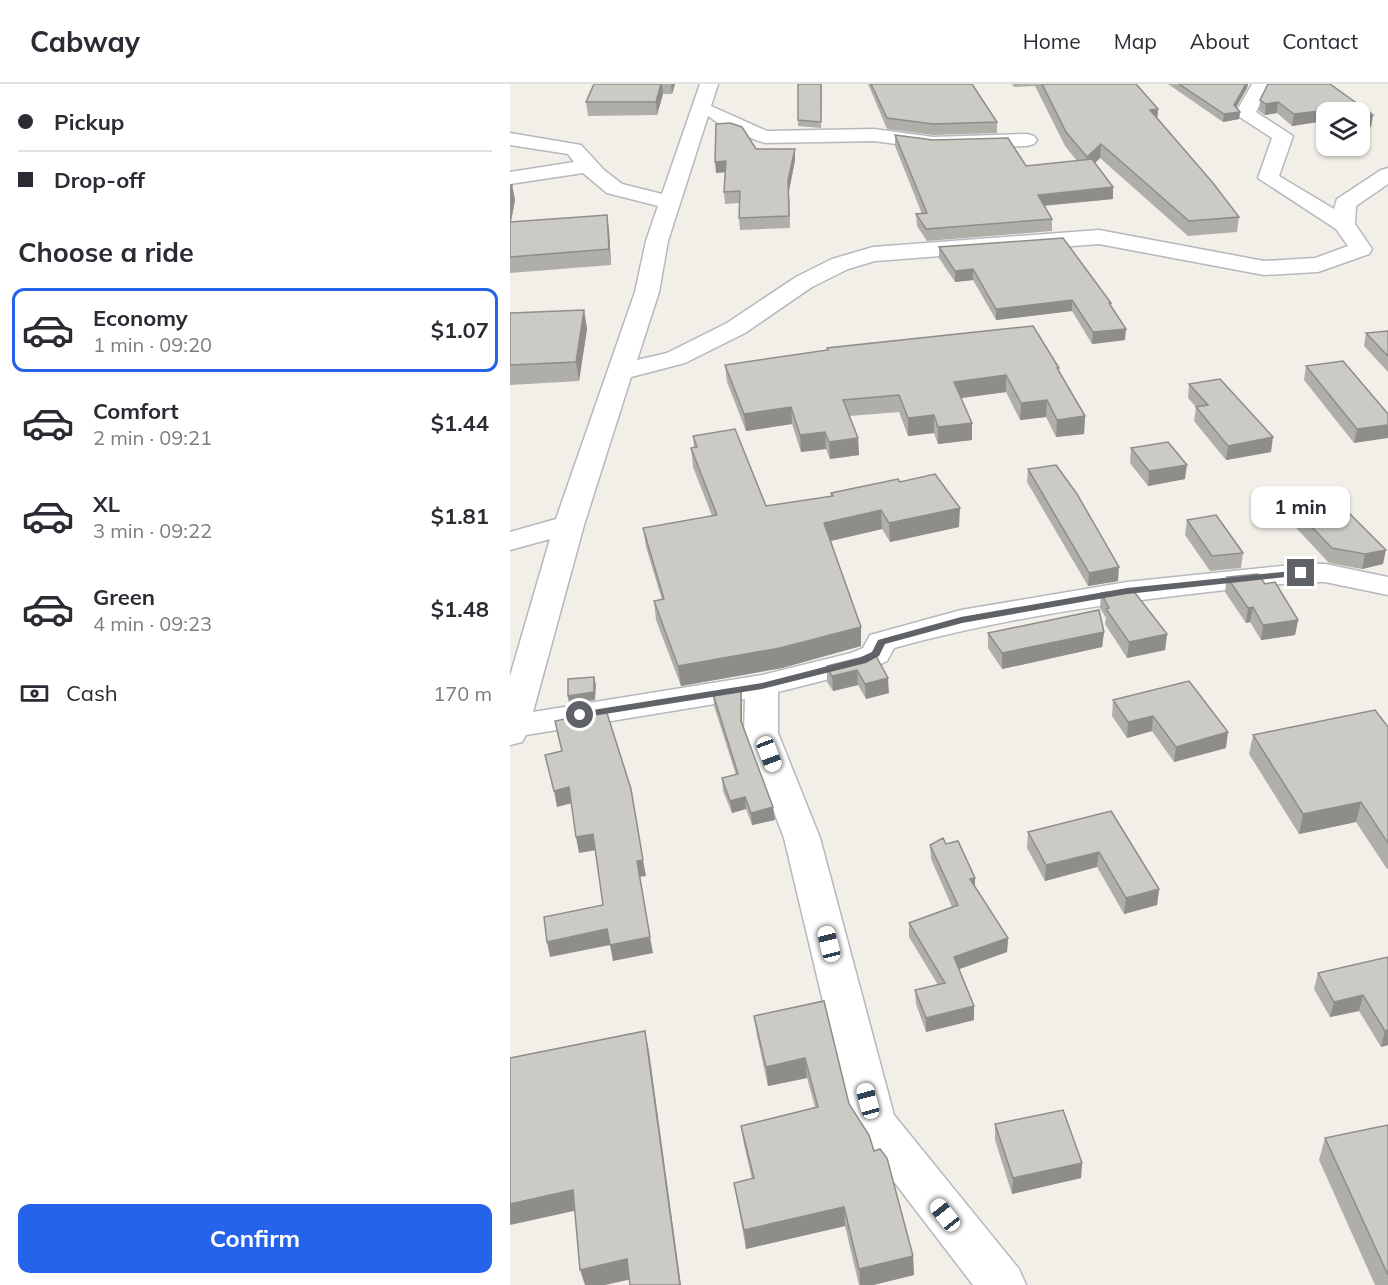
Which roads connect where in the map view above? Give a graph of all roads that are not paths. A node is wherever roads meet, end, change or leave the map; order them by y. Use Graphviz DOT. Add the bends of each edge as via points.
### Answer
graph roads {
  1 [pos="709,84"];
  2 [pos="1262,84"];
  3 [pos="700,109"];
  4 [pos="510,139"];
  5 [pos="1027,140"];
  6 [pos="587,166"];
  7 [pos="1388,174"];
  8 [pos="510,178"];
  9 [pos="670,202"];
  10 [pos="1344,224"];
  11 [pos="620,372"];
  12 [pos="569,525"];
  13 [pos="510,541"];
  14 [pos="1388,586"];
  15 [pos="762,686"];
  16 [pos="511,730"];
  17 [pos="1002,1285"];
  1 -- 3 [label="street"];
  2 -- 10 [label="street" via="1245,114 1283,136 1268,178"];
  3 -- 5 [label="street" via="765,137 874,135 933,142"];
  3 -- 9 [label="street"];
  4 -- 6 [label="street" via="574,149"];
  6 -- 8 [label="street"];
  6 -- 9 [label="street" via="620,193"];
  7 -- 10 [label="street" via="1344,204"];
  9 -- 11 [label="street" via="647,292"];
  10 -- 11 [label="street" via="1361,249 1318,265 1264,268 1099,237 873,254 840,264 804,282 736,328 676,358"];
  11 -- 12 [label="street"];
  12 -- 13 [label="street"];
  12 -- 16 [label="street"];
  14 -- 15 [label="street" via="1325,573 1301,573 1127,591 961,620 881,642 876,654 862,661"];
  15 -- 16 [label="street"];
  15 -- 17 [label="street" via="761,733 802,838 874,1124"];
}
